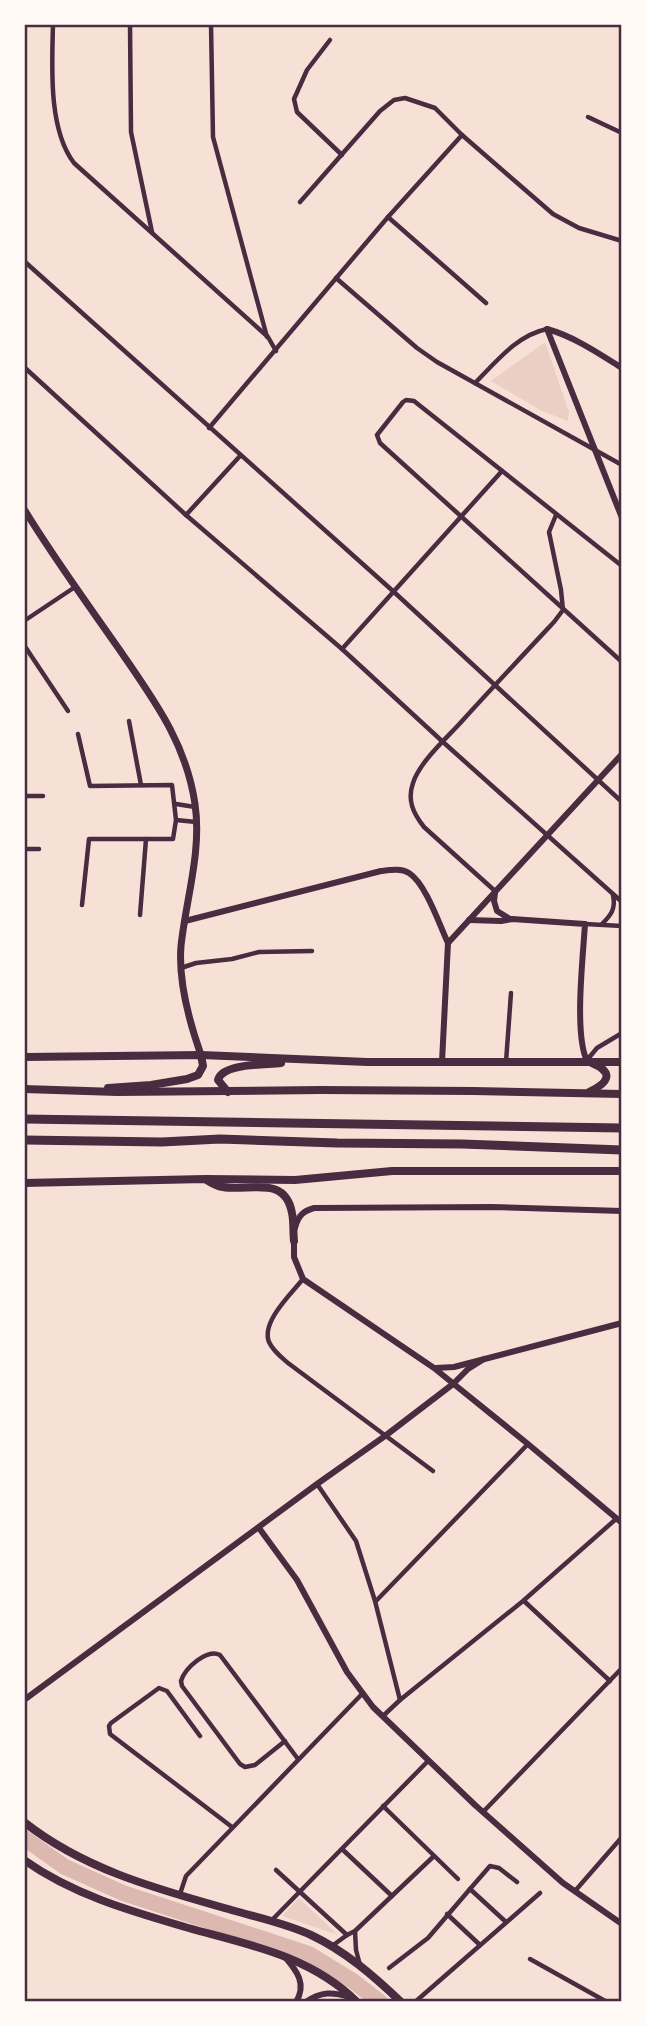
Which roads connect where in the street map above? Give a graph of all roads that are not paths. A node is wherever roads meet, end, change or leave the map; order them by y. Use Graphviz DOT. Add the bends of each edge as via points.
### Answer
graph roads {
  1 [pos="53,24"];
  2 [pos="130,24"];
  3 [pos="211,24"];
  4 [pos="330,40"];
  5 [pos="588,117"];
  6 [pos="621,133"];
  7 [pos="461,135"];
  8 [pos="342,155"];
  9 [pos="300,202"];
  10 [pos="388,217"];
  11 [pos="152,233"];
  12 [pos="621,242"];
  13 [pos="24,261"];
  14 [pos="336,278"];
  15 [pos="486,303"];
  16 [pos="547,329"];
  17 [pos="268,337"];
  18 [pos="276,351"];
  19 [pos="24,367"];
  20 [pos="621,368"];
  21 [pos="475,383"];
  22 [pos="209,428"];
  23 [pos="594,449"];
  24 [pos="240,456"];
  25 [pos="621,465"];
  26 [pos="502,471"];
  27 [pos="24,509"];
  28 [pos="556,515"];
  29 [pos="186,516"];
  30 [pos="461,517"];
  31 [pos="621,519"];
  32 [pos="621,566"];
  33 [pos="76,587"];
  34 [pos="394,592"];
  35 [pos="562,610"];
  36 [pos="24,621"];
  37 [pos="24,645"];
  38 [pos="342,649"];
  39 [pos="621,662"];
  40 [pos="495,685"];
  41 [pos="68,711"];
  42 [pos="129,722"];
  43 [pos="78,734"];
  44 [pos="443,742"];
  45 [pos="621,754"];
  46 [pos="598,779"];
  47 [pos="141,785"];
  48 [pos="24,796"];
  49 [pos="43,796"];
  50 [pos="621,802"];
  51 [pos="176,804"];
  52 [pos="196,807"];
  53 [pos="176,820"];
  54 [pos="197,822"];
  55 [pos="547,835"];
  56 [pos="146,839"];
  57 [pos="24,849"];
  58 [pos="39,849"];
  59 [pos="495,891"];
  60 [pos="612,894"];
  61 [pos="621,902"];
  62 [pos="82,905"];
  63 [pos="140,915"];
  64 [pos="512,919"];
  65 [pos="469,920"];
  66 [pos="185,921"];
  67 [pos="585,924"];
  68 [pos="601,925"];
  69 [pos="621,926"];
  70 [pos="448,943"];
  71 [pos="312,951"];
  72 [pos="181,969"];
  73 [pos="511,993"];
  74 [pos="621,1033"];
  75 [pos="201,1055"];
  76 [pos="24,1057"];
  77 [pos="316,1061"];
  78 [pos="587,1061"];
  79 [pos="442,1062"];
  80 [pos="621,1062"];
  81 [pos="506,1063"];
  82 [pos="24,1089"];
  83 [pos="98,1090"];
  84 [pos="228,1092"];
  85 [pos="587,1093"];
  86 [pos="621,1094"];
  87 [pos="24,1119"];
  88 [pos="621,1128"];
  89 [pos="24,1140"];
  90 [pos="621,1150"];
  91 [pos="621,1171"];
  92 [pos="205,1179"];
  93 [pos="24,1183"];
  94 [pos="621,1211"];
  95 [pos="294,1241"];
  96 [pos="303,1279"];
  97 [pos="621,1323"];
  98 [pos="484,1359"];
  99 [pos="434,1368"];
  100 [pos="453,1384"];
  101 [pos="385,1436"];
  102 [pos="528,1444"];
  103 [pos="433,1471"];
  104 [pos="317,1484"];
  105 [pos="619,1521"];
  106 [pos="259,1528"];
  107 [pos="375,1601"];
  108 [pos="523,1601"];
  109 [pos="621,1668"];
  110 [pos="610,1681"];
  111 [pos="362,1694"];
  112 [pos="24,1700"];
  113 [pos="400,1700"];
  114 [pos="382,1717"];
  115 [pos="200,1736"];
  116 [pos="285,1741"];
  117 [pos="298,1759"];
  118 [pos="428,1761"];
  119 [pos="383,1806"];
  120 [pos="483,1812"];
  121 [pos="24,1822"];
  122 [pos="232,1827"];
  123 [pos="621,1837"];
  124 [pos="341,1849"];
  125 [pos="434,1856"];
  126 [pos="24,1860"];
  127 [pos="276,1870"];
  128 [pos="458,1879"];
  129 [pos="517,1882"];
  130 [pos="470,1889"];
  131 [pos="299,1891"];
  132 [pos="574,1891"];
  133 [pos="540,1893"];
  134 [pos="180,1895"];
  135 [pos="392,1896"];
  136 [pos="447,1914"];
  137 [pos="270,1921"];
  138 [pos="506,1923"];
  139 [pos="621,1924"];
  140 [pos="355,1931"];
  141 [pos="347,1935"];
  142 [pos="480,1945"];
  143 [pos="331,1946"];
  144 [pos="284,1955"];
  145 [pos="530,1959"];
  146 [pos="361,1965"];
  147 [pos="389,1968"];
  148 [pos="355,1999"];
  149 [pos="296,2001"];
  150 [pos="306,2001"];
  151 [pos="401,2001"];
  152 [pos="415,2001"];
  153 [pos="607,2001"];
  1 -- 11 [label="street" via="52,73 58,128 66,152"];
  2 -- 11 [label="street" via="131,132"];
  3 -- 17 [label="street" via="213,138"];
  4 -- 8 [label="street" via="307,70 295,99 297,112"];
  5 -- 6 [label="street"];
  7 -- 8 [label="street" via="435,108 405,98 380,111"];
  7 -- 10 [label="street"];
  7 -- 12 [label="street" via="553,214"];
  8 -- 9 [label="street"];
  10 -- 14 [label="street"];
  10 -- 15 [label="street"];
  11 -- 17 [label="street"];
  13 -- 22 [label="street"];
  14 -- 18 [label="street"];
  14 -- 21 [label="street" via="417,348"];
  16 -- 20 [label="street"];
  16 -- 21 [label="street" via="526,336"];
  16 -- 23 [label="street"];
  17 -- 18 [label="street"];
  18 -- 22 [label="street"];
  19 -- 29 [label="street"];
  21 -- 23 [label="street"];
  22 -- 24 [label="street"];
  23 -- 25 [label="street"];
  23 -- 31 [label="street"];
  24 -- 29 [label="street"];
  24 -- 34 [label="street"];
  26 -- 28 [label="street"];
  26 -- 30 [label="street"];
  26 -- 30 [label="street" via="414,401 403,402 377,435 380,443"];
  27 -- 33 [label="main road"];
  28 -- 32 [label="street"];
  28 -- 35 [label="street" via="549,532"];
  29 -- 38 [label="street"];
  30 -- 34 [label="street"];
  30 -- 35 [label="street"];
  33 -- 36 [label="street"];
  33 -- 52 [label="main road" via="175,736"];
  34 -- 38 [label="street"];
  34 -- 40 [label="street"];
  35 -- 39 [label="street"];
  35 -- 40 [label="street"];
  37 -- 41 [label="street"];
  38 -- 44 [label="street"];
  40 -- 44 [label="street"];
  40 -- 46 [label="street"];
  42 -- 47 [label="street"];
  43 -- 47 [label="street" via="90,786"];
  44 -- 55 [label="street"];
  44 -- 59 [label="street" via="416,775 411,803 415,815"];
  45 -- 46 [label="street"];
  46 -- 50 [label="street"];
  46 -- 55 [label="street"];
  47 -- 51 [label="street" via="173,785"];
  48 -- 49 [label="street"];
  51 -- 52 [label="street"];
  51 -- 53 [label="street"];
  52 -- 54 [label="main road"];
  53 -- 54 [label="street"];
  53 -- 56 [label="street" via="173,839"];
  54 -- 66 [label="main road"];
  55 -- 59 [label="street"];
  55 -- 60 [label="street"];
  56 -- 62 [label="street" via="89,839"];
  56 -- 63 [label="street"];
  57 -- 58 [label="street"];
  59 -- 64 [label="street" via="497,911"];
  59 -- 65 [label="street"];
  60 -- 61 [label="street"];
  60 -- 68 [label="street" via="614,908"];
  64 -- 65 [label="street"];
  64 -- 67 [label="street"];
  65 -- 70 [label="street"];
  66 -- 70 [label="street" via="397,869 419,883"];
  66 -- 72 [label="main road"];
  67 -- 68 [label="street"];
  67 -- 78 [label="street" via="581,1023"];
  68 -- 69 [label="street"];
  70 -- 79 [label="street"];
  71 -- 72 [label="street" via="259,953"];
  72 -- 75 [label="main road"];
  73 -- 81 [label="street"];
  74 -- 78 [label="street" via="597,1048"];
  75 -- 76 [label="main road"];
  75 -- 77 [label="main road"];
  75 -- 83 [label="main road" via="203,1066 198,1076"];
  77 -- 79 [label="main road"];
  77 -- 84 [label="main road" via="222,1072 218,1080"];
  78 -- 80 [label="main road"];
  78 -- 81 [label="main road"];
  78 -- 85 [label="main road" via="604,1070 607,1080"];
  79 -- 81 [label="main road"];
  82 -- 83 [label="main road"];
  83 -- 84 [label="main road"];
  84 -- 85 [label="main road"];
  85 -- 86 [label="main road"];
  87 -- 88 [label="highway"];
  89 -- 90 [label="highway" via="220,1139"];
  91 -- 92 [label="main road" via="392,1171 295,1180"];
  92 -- 93 [label="main road"];
  92 -- 95 [label="main road" via="221,1188 280,1191 292,1212"];
  94 -- 95 [label="street" via="314,1208 298,1217"];
  95 -- 96 [label="street" via="294,1257"];
  96 -- 99 [label="street"];
  96 -- 101 [label="street" via="272,1319 267,1335 270,1344 288,1363"];
  97 -- 98 [label="street"];
  98 -- 99 [label="street"];
  98 -- 100 [label="street"];
  99 -- 100 [label="street"];
  100 -- 101 [label="street"];
  100 -- 102 [label="street"];
  101 -- 103 [label="street"];
  101 -- 104 [label="street"];
  102 -- 105 [label="street"];
  102 -- 107 [label="street"];
  104 -- 106 [label="street"];
  104 -- 107 [label="street" via="356,1541"];
  105 -- 108 [label="street"];
  106 -- 111 [label="street" via="297,1580"];
  106 -- 112 [label="street"];
  107 -- 113 [label="street"];
  108 -- 110 [label="street"];
  108 -- 113 [label="street"];
  109 -- 110 [label="street"];
  110 -- 120 [label="street"];
  111 -- 114 [label="street"];
  111 -- 117 [label="street"];
  113 -- 114 [label="street"];
  114 -- 118 [label="street"];
  115 -- 122 [label="street" via="167,1690 159,1688 108,1726 110,1734"];
  116 -- 116 [label="street" via="220,1655 210,1652 185,1671 182,1686 240,1764 255,1765"];
  116 -- 117 [label="street"];
  117 -- 122 [label="street"];
  118 -- 119 [label="street"];
  118 -- 120 [label="street"];
  119 -- 124 [label="street"];
  119 -- 125 [label="street"];
  120 -- 132 [label="street"];
  121 -- 134 [label="main road" via="98,1867"];
  122 -- 134 [label="street" via="186,1876"];
  123 -- 132 [label="street"];
  124 -- 131 [label="street"];
  124 -- 135 [label="street"];
  125 -- 128 [label="street"];
  125 -- 135 [label="street"];
  126 -- 144 [label="main road" via="89,1896"];
  127 -- 131 [label="street"];
  129 -- 130 [label="street" via="490,1866"];
  130 -- 136 [label="street"];
  130 -- 138 [label="street"];
  131 -- 137 [label="street"];
  131 -- 141 [label="street"];
  132 -- 139 [label="street"];
  133 -- 138 [label="street"];
  134 -- 137 [label="main road"];
  135 -- 140 [label="street"];
  136 -- 142 [label="street"];
  136 -- 147 [label="street" via="428,1938"];
  137 -- 143 [label="main road"];
  138 -- 142 [label="street"];
  140 -- 141 [label="street"];
  140 -- 146 [label="street"];
  141 -- 143 [label="street"];
  142 -- 152 [label="street"];
  143 -- 146 [label="main road"];
  144 -- 148 [label="main road"];
  144 -- 149 [label="street" via="301,1982"];
  145 -- 153 [label="street"];
  146 -- 151 [label="main road"];
  148 -- 150 [label="street" via="328,1992"];
}
